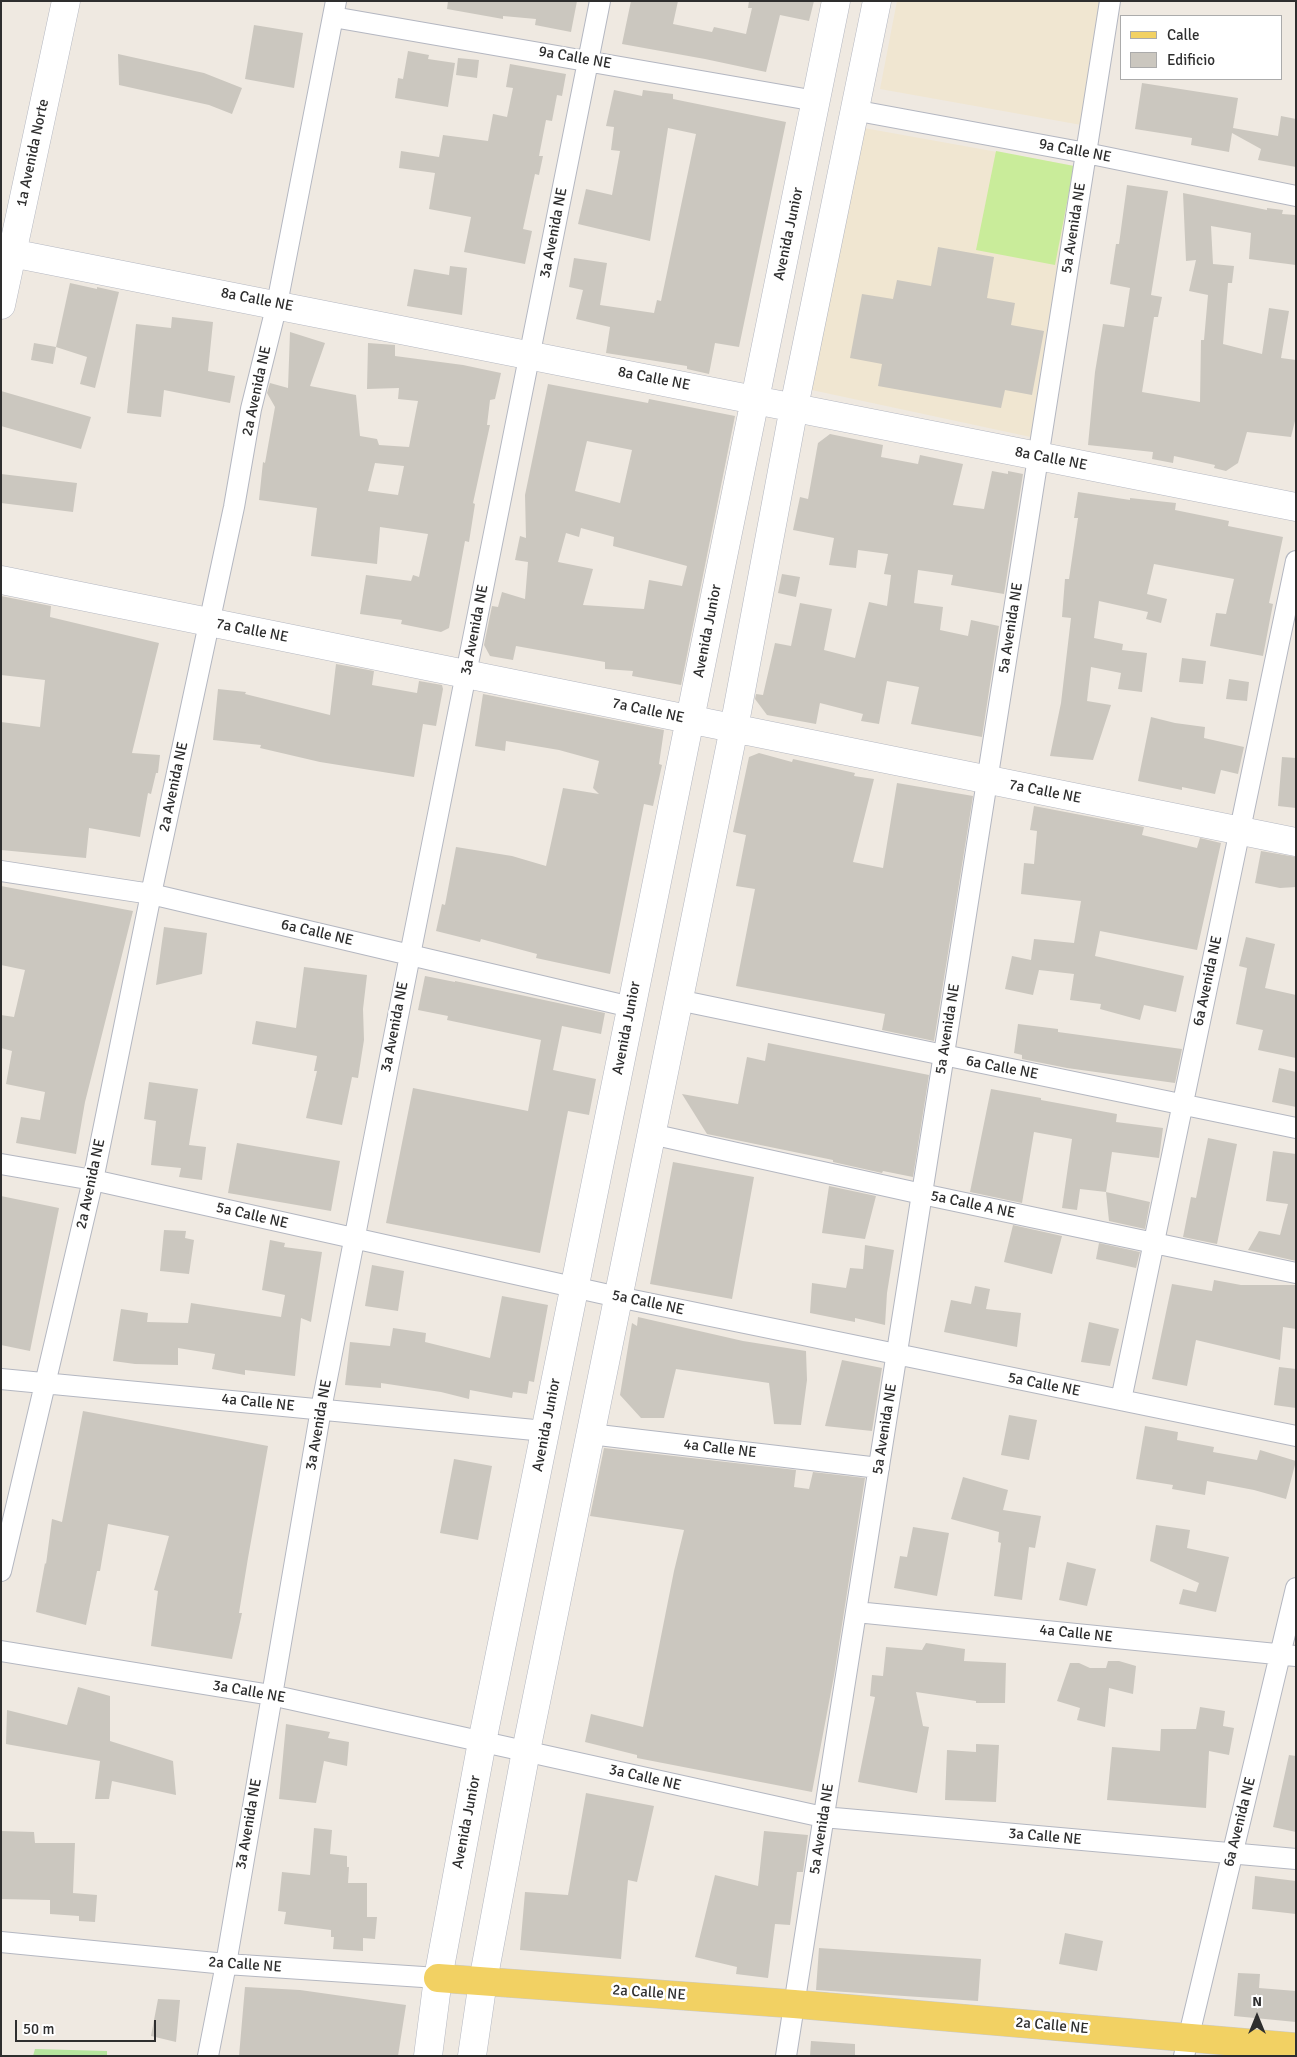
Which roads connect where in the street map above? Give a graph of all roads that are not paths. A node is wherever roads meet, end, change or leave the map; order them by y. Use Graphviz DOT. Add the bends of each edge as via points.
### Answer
graph roads {
  1 [pos="66,1"];
  2 [pos="600,1"];
  3 [pos="836,1"];
  4 [pos="877,1"];
  5 [pos="1110,1"];
  6 [pos="334,9"];
  7 [pos="588,60"];
  8 [pos="816,101"];
  9 [pos="853,110"];
  10 [pos="1086,153"];
  11 [pos="1296,196"];
  12 [pos="7,251"];
  13 [pos="277,304"];
  14 [pos="1,305"];
  15 [pos="530,355"];
  16 [pos="755,400"];
  17 [pos="794,407"];
  18 [pos="1038,457"];
  19 [pos="1296,507"];
  20 [pos="1296,561"];
  21 [pos="1,580"];
  22 [pos="210,622"];
  23 [pos="466,674"];
  24 [pos="690,720"];
  25 [pos="734,728"];
  26 [pos="987,781"];
  27 [pos="1240,831"];
  28 [pos="1296,842"];
  29 [pos="1,871"];
  30 [pos="151,894"];
  31 [pos="410,955"];
  32 [pos="678,1000"];
  33 [pos="631,1007"];
  34 [pos="944,1056"];
  35 [pos="1183,1104"];
  36 [pos="1296,1128"];
  37 [pos="651,1134"];
  38 [pos="1,1164"];
  39 [pos="93,1180"];
  40 [pos="922,1194"];
  41 [pos="354,1238"];
  42 [pos="1154,1243"];
  43 [pos="1296,1273"];
  44 [pos="575,1287"];
  45 [pos="618,1297"];
  46 [pos="896,1355"];
  47 [pos="1,1378"];
  48 [pos="46,1382"];
  49 [pos="1121,1400"];
  50 [pos="321,1409"];
  51 [pos="545,1431"];
  52 [pos="590,1434"];
  53 [pos="1296,1436"];
  54 [pos="879,1468"];
  55 [pos="1,1571"];
  56 [pos="1296,1588"];
  57 [pos="856,1612"];
  58 [pos="1,1651"];
  59 [pos="1288,1655"];
  60 [pos="271,1695"];
  61 [pos="482,1742"];
  62 [pos="526,1751"];
  63 [pos="823,1817"];
  64 [pos="1233,1853"];
  65 [pos="1296,1858"];
  66 [pos="1,1942"];
  67 [pos="226,1964"];
  68 [pos="438,1978"];
  69 [pos="483,1981"];
  70 [pos="794,2004"];
  71 [pos="1186,2046"];
  72 [pos="1296,2047"];
  73 [pos="208,2056"];
  74 [pos="428,2056"];
  75 [pos="472,2056"];
  76 [pos="786,2056"];
  1 -- 12 [label="main road, 1a Avenida Norte"];
  2 -- 7 [label="street, 3a Avenida NE"];
  3 -- 8 [label="main road, Avenida Junior"];
  4 -- 9 [label="main road"];
  5 -- 10 [label="street, 5a Avenida NE"];
  6 -- 7 [label="street, 9a Calle NE"];
  6 -- 13 [label="street, 2a Avenida NE"];
  7 -- 8 [label="street, 9a Calle NE"];
  7 -- 15 [label="street, 3a Avenida NE"];
  8 -- 16 [label="main road, Avenida Junior"];
  9 -- 10 [label="street, 9a Calle NE"];
  9 -- 17 [label="main road"];
  10 -- 11 [label="street, 9a Calle NE"];
  10 -- 18 [label="street, 5a Avenida NE"];
  12 -- 13 [label="main road, 8a Calle NE"];
  12 -- 14 [label="main road, 1a Avenida Norte"];
  13 -- 15 [label="main road, 8a Calle NE"];
  13 -- 22 [label="street, 2a Avenida NE" via="251,409"];
  15 -- 16 [label="main road, 8a Calle NE"];
  15 -- 23 [label="street, 3a Avenida NE"];
  16 -- 17 [label="main road, 8a Calle NE"];
  16 -- 24 [label="main road, Avenida Junior"];
  17 -- 18 [label="main road, 8a Calle NE"];
  17 -- 25 [label="main road"];
  18 -- 19 [label="main road, 8a Calle NE"];
  18 -- 26 [label="street, 5a Avenida NE"];
  20 -- 27 [label="street, 6a Avenida NE"];
  21 -- 22 [label="main road, 7a Calle NE"];
  22 -- 23 [label="main road, 7a Calle NE"];
  22 -- 30 [label="street, 2a Avenida NE"];
  23 -- 24 [label="main road, 7a Calle NE"];
  23 -- 31 [label="street, 3a Avenida NE"];
  24 -- 25 [label="main road, 7a Calle NE"];
  24 -- 33 [label="main road, Avenida Junior"];
  25 -- 26 [label="main road, 7a Calle NE"];
  25 -- 32 [label="main road"];
  26 -- 27 [label="main road, 7a Calle NE"];
  26 -- 34 [label="street, 5a Avenida NE"];
  27 -- 28 [label="main road, 7a Calle NE"];
  27 -- 35 [label="street, 6a Avenida NE"];
  29 -- 30 [label="street, 6a Calle NE"];
  30 -- 31 [label="street, 6a Calle NE"];
  30 -- 39 [label="street, 2a Avenida NE"];
  31 -- 33 [label="street, 6a Calle NE"];
  31 -- 41 [label="street, 3a Avenida NE"];
  32 -- 34 [label="street, 6a Calle NE"];
  32 -- 37 [label="main road"];
  33 -- 44 [label="main road, Avenida Junior"];
  34 -- 35 [label="street, 6a Calle NE"];
  34 -- 40 [label="street, 5a Avenida NE"];
  35 -- 36 [label="street, 6a Calle NE"];
  35 -- 42 [label="street, 6a Avenida NE"];
  37 -- 40 [label="street, 5a Calle A NE"];
  37 -- 45 [label="main road"];
  38 -- 39 [label="street, 5a Calle NE"];
  39 -- 41 [label="street, 5a Calle NE"];
  39 -- 48 [label="street, 2a Avenida NE"];
  40 -- 42 [label="street, 5a Calle A NE"];
  40 -- 46 [label="street, 5a Avenida NE"];
  41 -- 44 [label="street, 5a Calle NE"];
  41 -- 50 [label="street, 3a Avenida NE"];
  42 -- 43 [label="street, 5a Calle A NE"];
  42 -- 49 [label="street, 6a Avenida NE"];
  44 -- 45 [label="street, 5a Calle NE"];
  44 -- 51 [label="main road, Avenida Junior"];
  45 -- 46 [label="street, 5a Calle NE"];
  45 -- 52 [label="main road"];
  46 -- 49 [label="street, 5a Calle NE"];
  46 -- 54 [label="street, 5a Avenida NE"];
  47 -- 48 [label="street, 4a Calle NE"];
  48 -- 50 [label="street, 4a Calle NE"];
  48 -- 55 [label="street, 2a Avenida NE"];
  49 -- 53 [label="street, 5a Calle NE"];
  50 -- 51 [label="street, 4a Calle NE"];
  50 -- 60 [label="street, 3a Avenida NE"];
  51 -- 61 [label="main road, Avenida Junior"];
  52 -- 54 [label="street, 4a Calle NE"];
  52 -- 62 [label="main road"];
  54 -- 57 [label="street, 5a Avenida NE"];
  56 -- 59 [label="street, 6a Avenida NE"];
  57 -- 59 [label="street, 4a Calle NE"];
  57 -- 63 [label="street, 5a Avenida NE"];
  58 -- 60 [label="street, 3a Calle NE"];
  59 -- 64 [label="street, 6a Avenida NE"];
  60 -- 61 [label="street, 3a Calle NE"];
  60 -- 67 [label="street, 3a Avenida NE"];
  61 -- 62 [label="street, 3a Calle NE"];
  61 -- 68 [label="main road, Avenida Junior"];
  62 -- 63 [label="street, 3a Calle NE"];
  62 -- 69 [label="main road"];
  63 -- 64 [label="street, 3a Calle NE"];
  63 -- 70 [label="street, 5a Avenida NE"];
  64 -- 65 [label="street, 3a Calle NE"];
  64 -- 71 [label="street, 6a Avenida NE"];
  66 -- 67 [label="street, 2a Calle NE"];
  67 -- 68 [label="street, 2a Calle NE"];
  67 -- 73 [label="street, 3a Avenida NE"];
  68 -- 69 [label="main road, 2a Calle NE"];
  68 -- 74 [label="main road, Avenida Junior"];
  69 -- 70 [label="main road, 2a Calle NE"];
  69 -- 75 [label="main road"];
  70 -- 71 [label="main road, 2a Calle NE"];
  70 -- 76 [label="street, 5a Avenida NE"];
  71 -- 72 [label="main road, 2a Calle NE"];
}
